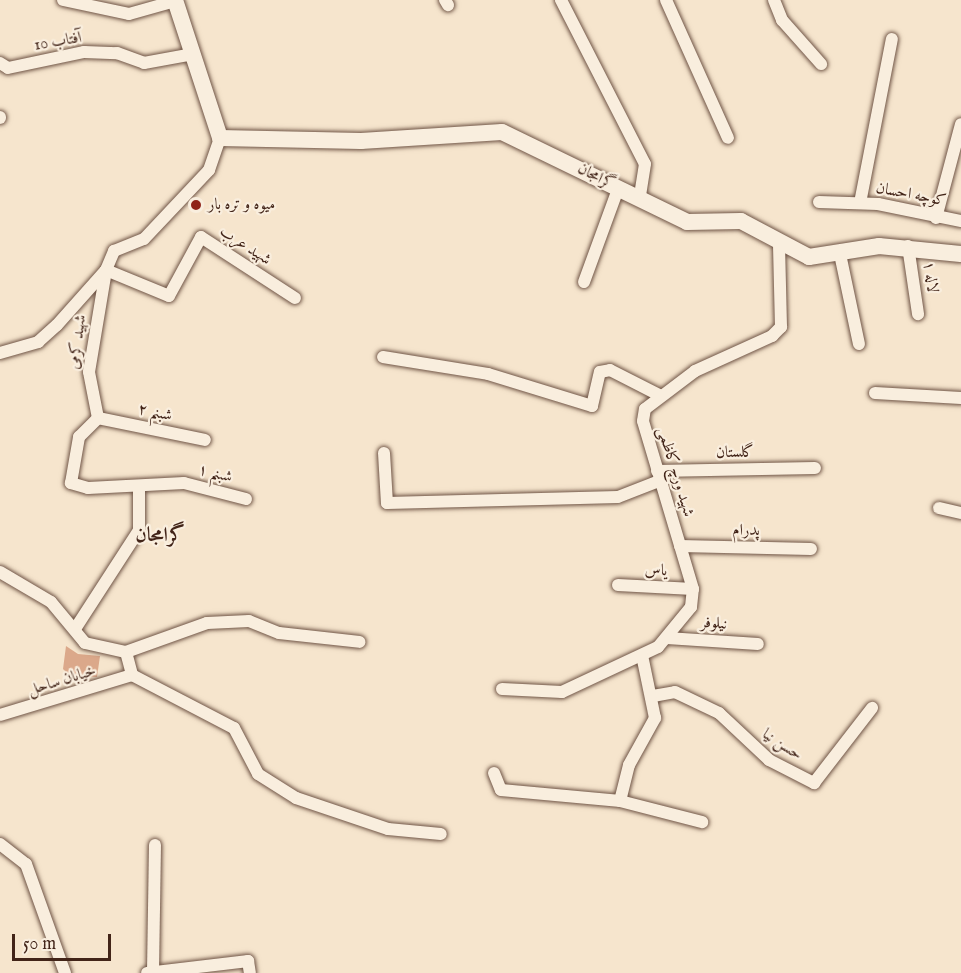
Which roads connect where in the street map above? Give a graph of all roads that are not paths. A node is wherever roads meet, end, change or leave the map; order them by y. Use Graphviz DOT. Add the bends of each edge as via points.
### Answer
graph roads {
  1 [pos="63,0"];
  2 [pos="175,0"];
  3 [pos="561,0"];
  4 [pos="666,0"];
  5 [pos="774,0"];
  6 [pos="892,39"];
  7 [pos="193,54"];
  8 [pos="821,64"];
  9 [pos="3,68"];
  10 [pos="961,124"];
  11 [pos="220,138"];
  12 [pos="728,138"];
  13 [pos="618,189"];
  14 [pos="639,200"];
  15 [pos="819,202"];
  16 [pos="860,203"];
  17 [pos="936,218"];
  18 [pos="961,221"];
  19 [pos="779,245"];
  20 [pos="908,246"];
  21 [pos="840,254"];
  22 [pos="961,254"];
  23 [pos="106,270"];
  24 [pos="584,282"];
  25 [pos="295,298"];
  26 [pos="918,314"];
  27 [pos="859,344"];
  28 [pos="0,353"];
  29 [pos="383,357"];
  30 [pos="875,393"];
  31 [pos="661,396"];
  32 [pos="961,398"];
  33 [pos="98,418"];
  34 [pos="205,440"];
  35 [pos="384,453"];
  36 [pos="815,468"];
  37 [pos="658,476"];
  38 [pos="139,487"];
  39 [pos="246,499"];
  40 [pos="939,508"];
  41 [pos="961,513"];
  42 [pos="680,546"];
  43 [pos="811,549"];
  44 [pos="0,572"];
  45 [pos="618,585"];
  46 [pos="693,589"];
  47 [pos="75,628"];
  48 [pos="667,638"];
  49 [pos="360,642"];
  50 [pos="758,644"];
  51 [pos="126,652"];
  52 [pos="642,655"];
  53 [pos="132,675"];
  54 [pos="502,689"];
  55 [pos="653,696"];
  56 [pos="872,708"];
  57 [pos="0,715"];
  58 [pos="494,773"];
  59 [pos="620,801"];
  60 [pos="702,822"];
  61 [pos="441,834"];
  62 [pos="0,844"];
  63 [pos="155,845"];
  64 [pos="65,973"];
  65 [pos="149,973"];
  66 [pos="250,973"];
  1 -- 2 [label="street" via="129,14"];
  2 -- 7 [label="street"];
  3 -- 14 [label="street" via="645,164"];
  4 -- 12 [label="street"];
  5 -- 8 [label="street" via="782,20"];
  6 -- 16 [label="street"];
  7 -- 9 [label="street, آفتاب 10" via="144,63 117,53 84,52"];
  7 -- 11 [label="street"];
  10 -- 17 [label="street"];
  11 -- 13 [label="street, گرامجان" via="361,141 502,132 522,137"];
  11 -- 23 [label="street" via="209,170 144,239 114,251"];
  13 -- 14 [label="street, گرامجان"];
  13 -- 24 [label="street"];
  14 -- 19 [label="street, گرامجان" via="687,222 741,221"];
  15 -- 16 [label="street, کوچه احسان"];
  16 -- 17 [label="street, کوچه احسان"];
  17 -- 18 [label="street, کوچه احسان"];
  19 -- 21 [label="street, گرامجان" via="809,257"];
  19 -- 31 [label="street, شهید ورچ کاظمی" via="781,327 772,336 695,371"];
  20 -- 21 [label="street, گرامجان"];
  20 -- 22 [label="street, گرامجان"];
  20 -- 26 [label="street, لاله ۱"];
  21 -- 27 [label="street"];
  23 -- 25 [label="street, شهید عرب" via="169,296 201,237"];
  23 -- 28 [label="street" via="38,342"];
  23 -- 33 [label="street, شهید کرمی" via="89,372"];
  29 -- 31 [label="street" via="488,374 592,406 600,372 610,370"];
  30 -- 32 [label="street"];
  31 -- 37 [label="street, شهید ورچ کاظمی" via="645,409 643,421"];
  33 -- 34 [label="street, شبنم ۲"];
  33 -- 38 [label="street" via="79,437 71,483"];
  35 -- 37 [label="street" via="387,503 618,497"];
  36 -- 37 [label="street, گلستان"];
  37 -- 42 [label="street, شهید ورچ کاظمی"];
  38 -- 39 [label="street, شبنم ۱" via="184,483"];
  38 -- 47 [label="street" via="139,530"];
  40 -- 41 [label="street"];
  42 -- 43 [label="street, پدرام"];
  42 -- 46 [label="street, شهید ورچ کاظمی"];
  44 -- 47 [label="street" via="51,602"];
  45 -- 46 [label="street, یاس"];
  46 -- 48 [label="street" via="691,607"];
  47 -- 51 [label="street" via="85,643"];
  48 -- 50 [label="street, نیلوفر"];
  48 -- 52 [label="street"];
  49 -- 51 [label="street" via="279,633 239,621 207,623"];
  51 -- 53 [label="street"];
  52 -- 54 [label="street" via="562,692"];
  52 -- 55 [label="street"];
  53 -- 57 [label="street, خیابان ساحل"];
  53 -- 61 [label="street" via="234,728 258,774 296,798 388,829"];
  55 -- 56 [label="street, حسن نیا" via="675,693 719,713 769,760 814,783"];
  55 -- 59 [label="street" via="655,718 629,765"];
  58 -- 59 [label="street" via="501,790"];
  59 -- 60 [label="street"];
  62 -- 64 [label="street" via="26,864"];
  63 -- 65 [label="street"];
  65 -- 66 [label="street" via="248,961"];
}
